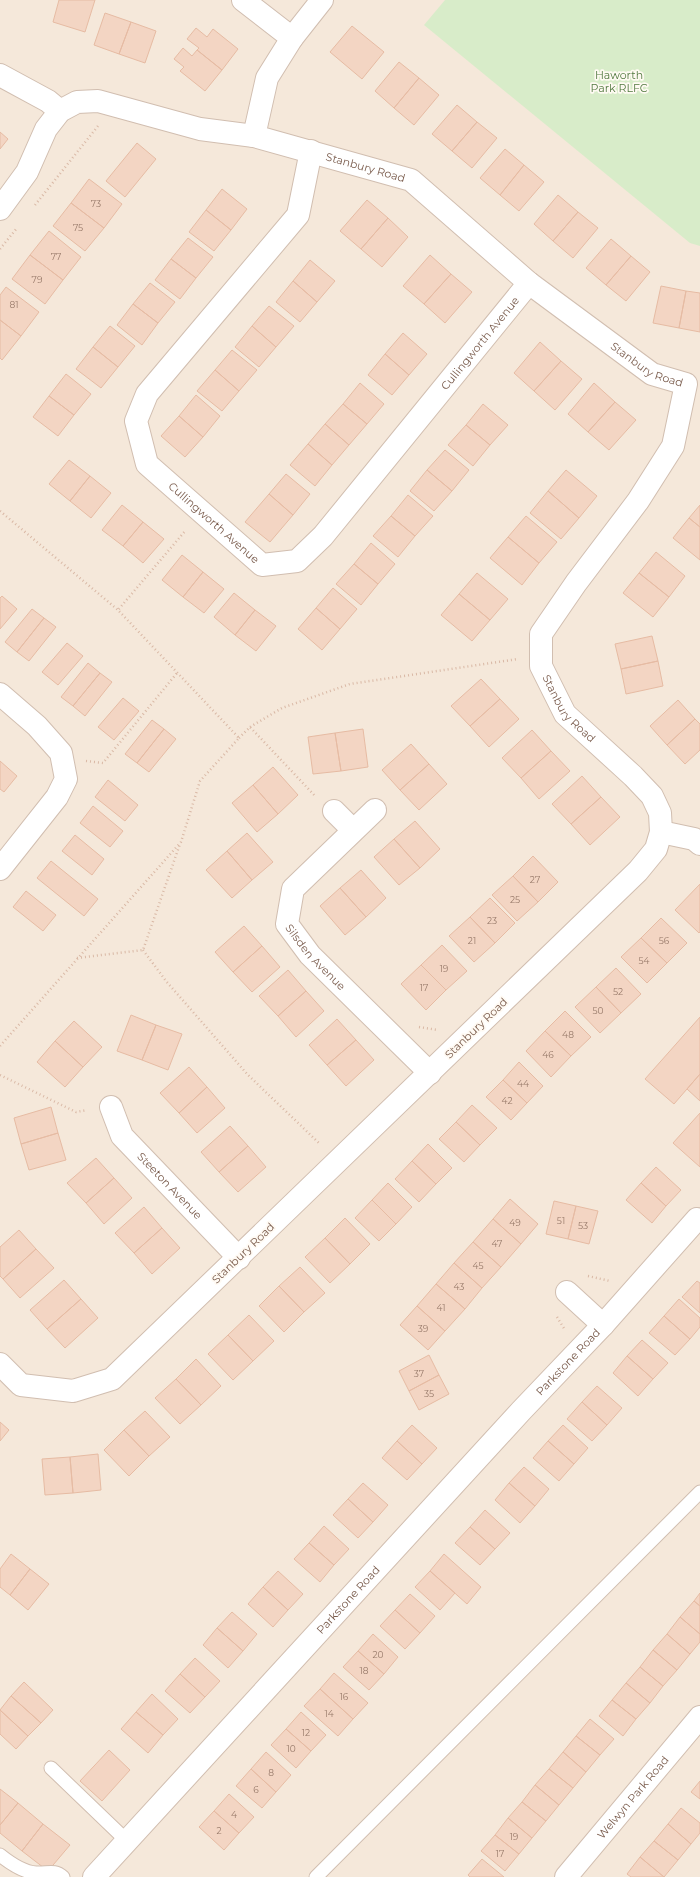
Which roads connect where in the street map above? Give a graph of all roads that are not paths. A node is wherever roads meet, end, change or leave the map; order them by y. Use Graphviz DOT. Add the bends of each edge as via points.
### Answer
graph roads {
  1 [pos="243,0"];
  2 [pos="322,0"];
  3 [pos="292,38"];
  4 [pos="0,75"];
  5 [pos="60,111"];
  6 [pos="254,136"];
  7 [pos="311,151"];
  8 [pos="0,209"];
  9 [pos="529,283"];
  10 [pos="693,385"];
  11 [pos="0,694"];
  12 [pos="375,810"];
  13 [pos="334,811"];
  14 [pos="352,830"];
  15 [pos="661,832"];
  16 [pos="700,844"];
  17 [pos="0,869"];
  18 [pos="430,1073"];
  19 [pos="111,1106"];
  20 [pos="698,1218"];
  21 [pos="238,1258"];
  22 [pos="567,1292"];
  23 [pos="603,1324"];
  24 [pos="0,1364"];
  25 [pos="700,1492"];
  26 [pos="700,1717"];
  27 [pos="51,1768"];
  28 [pos="127,1841"];
  29 [pos="0,1855"];
  30 [pos="63,1877"];
  31 [pos="94,1877"];
  32 [pos="316,1877"];
  33 [pos="566,1877"];
  1 -- 3 [label="street"];
  2 -- 3 [label="street"];
  3 -- 6 [label="street" via="267,78"];
  4 -- 5 [label="street"];
  5 -- 6 [label="street, Stanbury Road" via="77,102 98,101 200,129"];
  5 -- 8 [label="street, Stanbury Road" via="46,129 27,172"];
  6 -- 7 [label="street, Stanbury Road"];
  7 -- 9 [label="street, Stanbury Road" via="411,180"];
  7 -- 9 [label="street, Cullingworth Avenue" via="298,215 147,394 136,422 147,464 262,565 297,561 323,536"];
  9 -- 10 [label="street, Stanbury Road" via="652,374"];
  10 -- 15 [label="street, Stanbury Road" via="673,446 638,501 541,634 541,666 565,714 652,796 660,813"];
  11 -- 17 [label="street" via="38,726 61,754 66,779 57,797"];
  12 -- 14 [label="street, Silsden Avenue"];
  13 -- 14 [label="street"];
  14 -- 18 [label="street, Silsden Avenue" via="293,889 287,924 310,955"];
  15 -- 16 [label="street" via="694,839"];
  15 -- 18 [label="street, Stanbury Road" via="656,849 638,871"];
  18 -- 21 [label="street, Stanbury Road"];
  19 -- 21 [label="street, Steeton Avenue" via="122,1136"];
  20 -- 23 [label="street, Parkstone Road"];
  21 -- 24 [label="street, Stanbury Road" via="112,1379 73,1392 21,1385"];
  22 -- 23 [label="street, Parkstone Road"];
  23 -- 28 [label="street, Parkstone Road"];
  25 -- 32 [label="lane"];
  26 -- 33 [label="street, Welwyn Park Road"];
  27 -- 28 [label="lane"];
  28 -- 31 [label="street, Parkstone Road"];
  29 -- 30 [label="lane" via="18,1867 36,1873 50,1871"];
}
